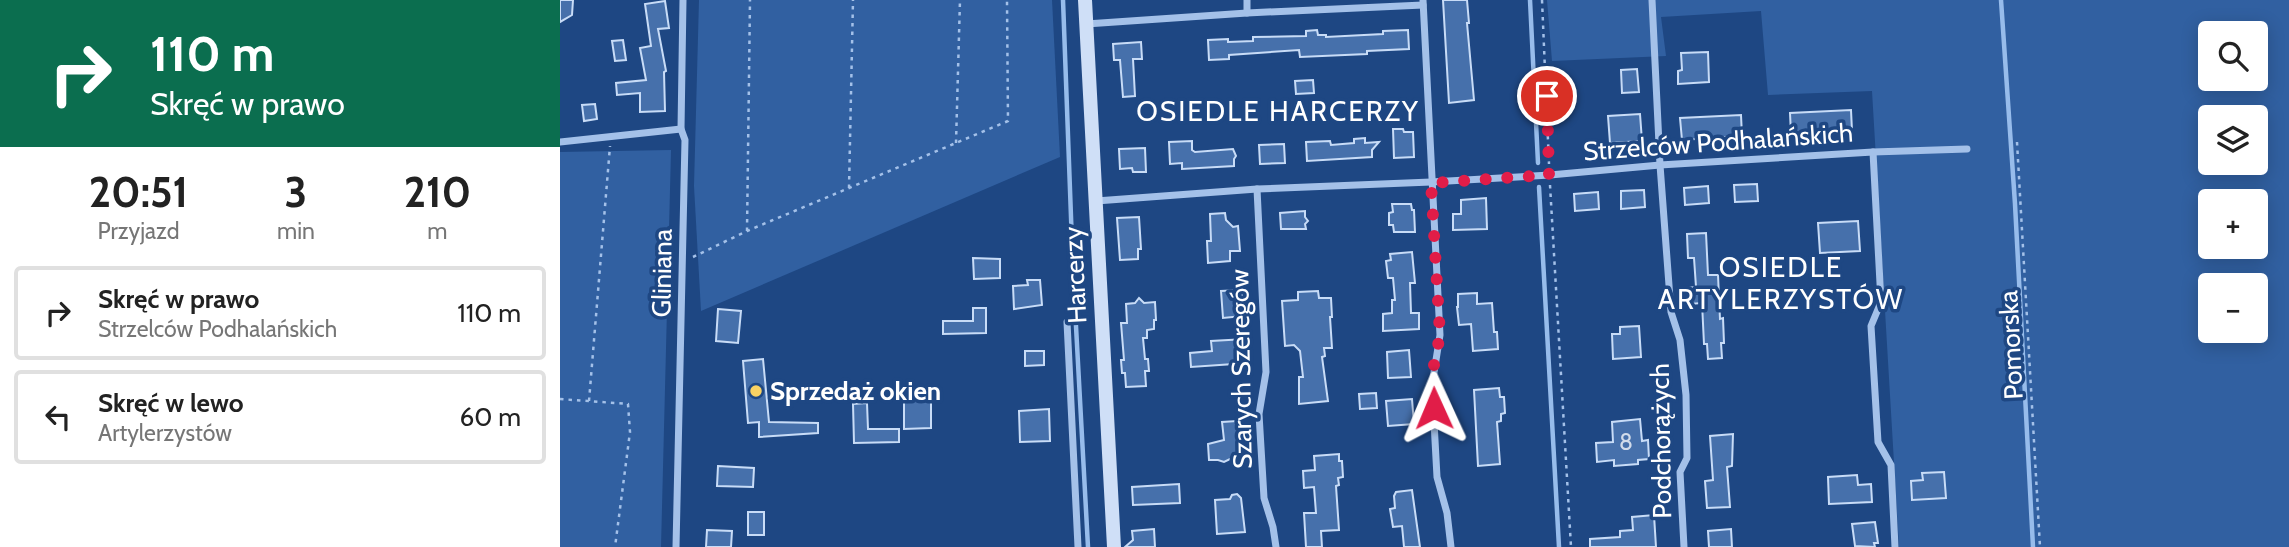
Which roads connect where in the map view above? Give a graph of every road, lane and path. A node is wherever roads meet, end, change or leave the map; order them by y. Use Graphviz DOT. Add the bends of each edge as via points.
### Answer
graph roads {
  1 [pos="683,0"];
  2 [pos="750,0"];
  3 [pos="853,0"];
  4 [pos="960,0"];
  5 [pos="1007,0"];
  6 [pos="1085,0"];
  7 [pos="1247,0"];
  8 [pos="1542,0"];
  9 [pos="1652,0"];
  10 [pos="1423,2"];
  11 [pos="1247,13"];
  12 [pos="1086,24"];
  13 [pos="681,129"];
  14 [pos="611,136"];
  15 [pos="560,142"];
  16 [pos="2018,142"];
  17 [pos="956,143"];
  18 [pos="1967,149"];
  19 [pos="1873,152"];
  20 [pos="1660,166"];
  21 [pos="1549,175"];
  22 [pos="1431,183"];
  23 [pos="849,188"];
  24 [pos="1257,189"];
  25 [pos="1095,201"];
  26 [pos="747,231"];
  27 [pos="683,262"];
  28 [pos="1067,322"];
  29 [pos="560,399"];
  30 [pos="589,401"];
  31 [pos="615,547"];
  32 [pos="676,547"];
  33 [pos="1078,547"];
  34 [pos="1114,547"];
  35 [pos="1276,547"];
  36 [pos="1451,547"];
  37 [pos="1571,547"];
  38 [pos="1684,547"];
  39 [pos="1895,547"];
  40 [pos="2040,547"];
  1 -- 13 [label="street, Gliniana"];
  2 -- 26 [label="path"];
  3 -- 23 [label="path"];
  4 -- 17 [label="path"];
  5 -- 17 [label="path" via="1007,121"];
  6 -- 12 [label="street, Harcerzy"];
  7 -- 11 [label="street"];
  8 -- 21 [label="path"];
  9 -- 20 [label="street, Podchorążych"];
  10 -- 11 [label="street"];
  10 -- 22 [label="street"];
  11 -- 12 [label="street"];
  12 -- 25 [label="street, Harcerzy"];
  13 -- 14 [label="street"];
  13 -- 27 [label="street, Gliniana" via="685,140"];
  14 -- 15 [label="street"];
  14 -- 30 [label="path"];
  16 -- 40 [label="path, Pomorska"];
  17 -- 23 [label="path"];
  18 -- 19 [label="street, Strzelców Podhalańskich"];
  19 -- 20 [label="street, Strzelców Podhalańskich"];
  19 -- 39 [label="street" via="1881,302 1871,326 1878,442 1891,465"];
  20 -- 21 [label="street, Strzelców Podhalańskich"];
  20 -- 38 [label="street, Podchorążych" via="1671,313 1681,340 1686,406 1687,458 1680,472"];
  21 -- 22 [label="street, Strzelców Podhalańskich"];
  21 -- 37 [label="path"];
  22 -- 24 [label="street, Strzelców Podhalańskich"];
  22 -- 36 [label="street" via="1440,335 1432,384 1437,477"];
  23 -- 26 [label="path"];
  24 -- 25 [label="street, Strzelców Podhalańskich"];
  24 -- 35 [label="street, Szarych Szeregów" via="1266,372 1259,414 1264,498"];
  25 -- 34 [label="street, Harcerzy"];
  26 -- 27 [label="path"];
  27 -- 32 [label="street, Gliniana"];
  28 -- 33 [label="street, Harcerzy"];
  29 -- 30 [label="path"];
  30 -- 31 [label="path" via="628,404 630,432"];
}
